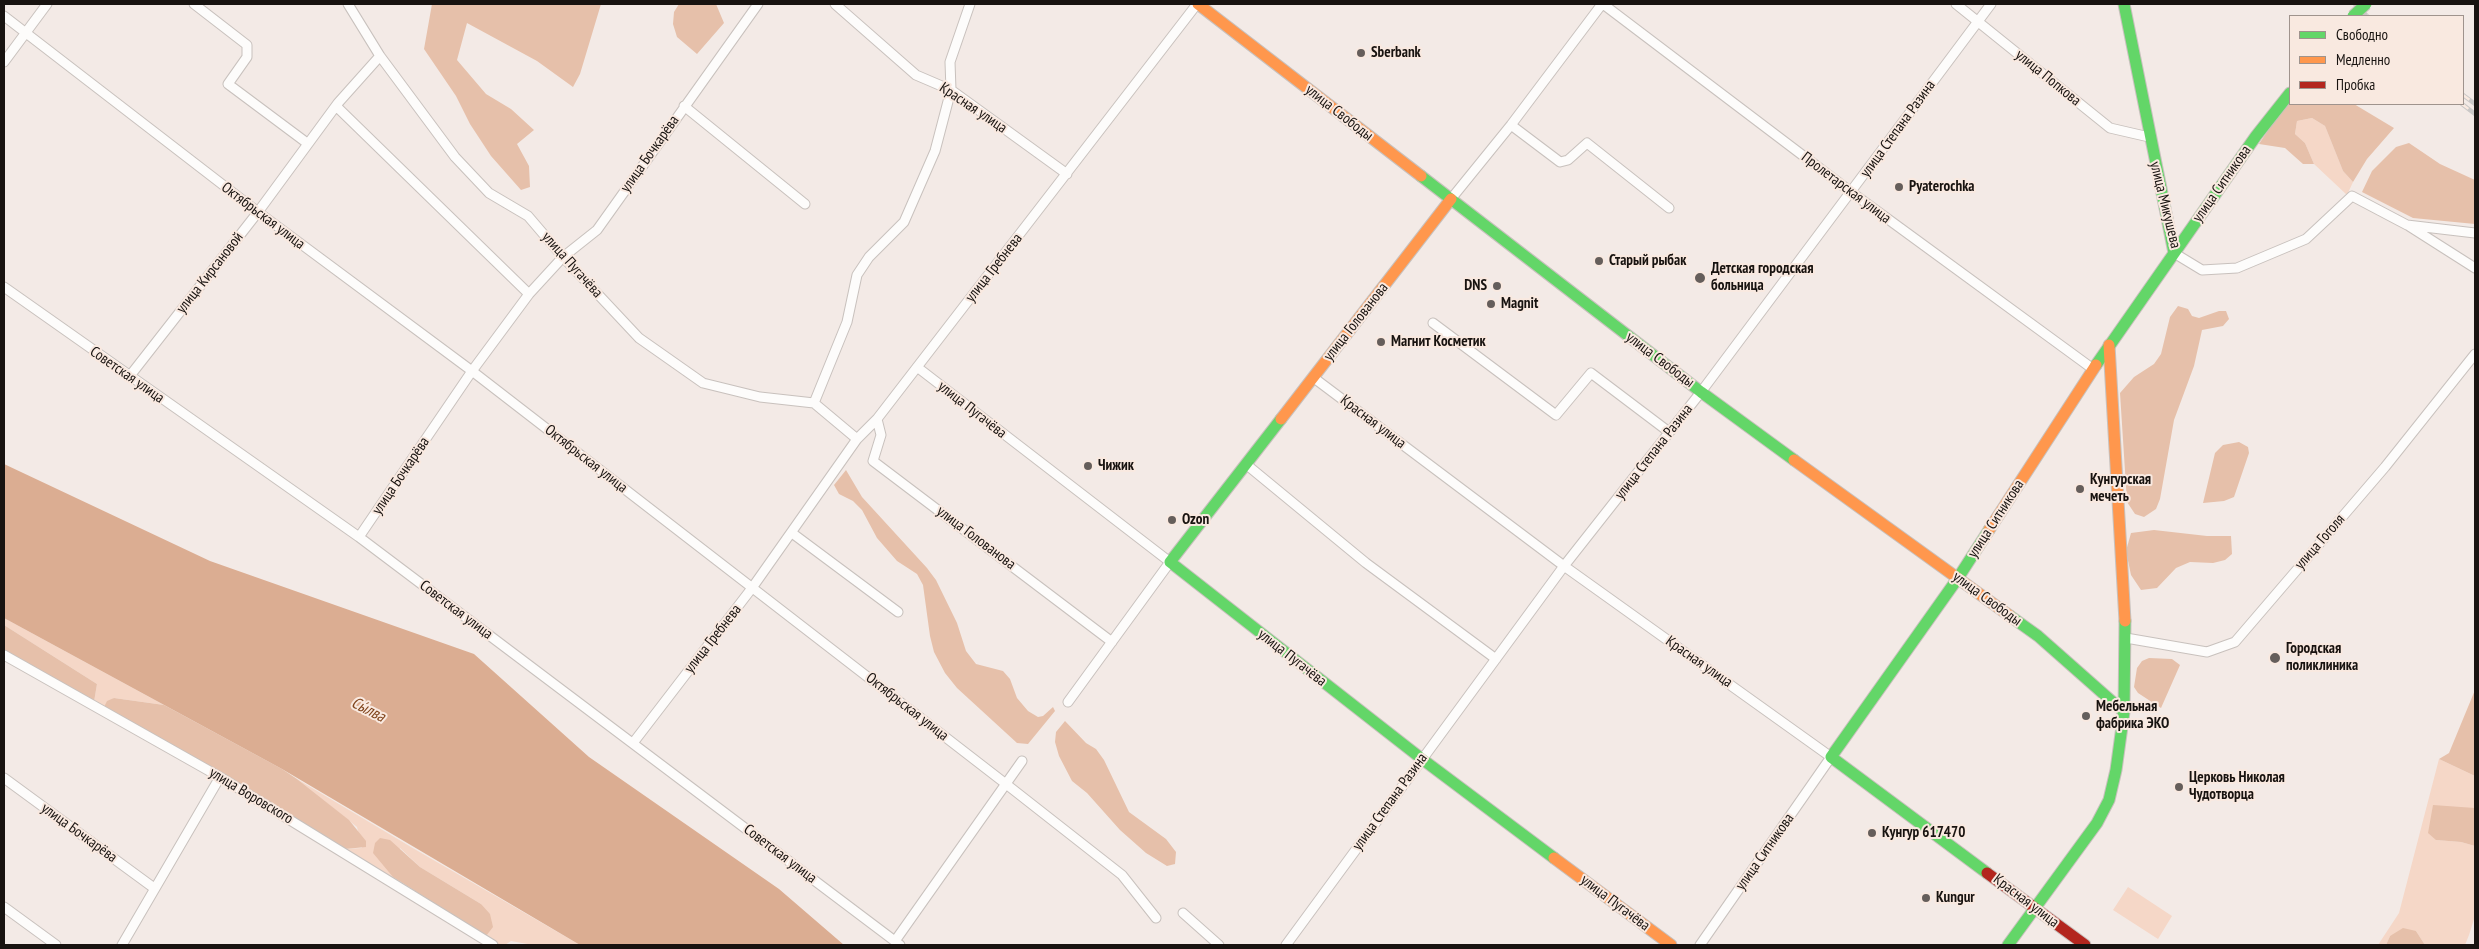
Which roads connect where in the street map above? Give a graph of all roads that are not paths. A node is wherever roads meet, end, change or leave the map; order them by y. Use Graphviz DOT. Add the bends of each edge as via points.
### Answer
graph roads {
  1 [pos="47,4"];
  2 [pos="194,4"];
  3 [pos="348,4"];
  4 [pos="758,4"];
  5 [pos="835,4"];
  6 [pos="970,4"];
  7 [pos="1198,4"];
  8 [pos="1602,4"];
  9 [pos="1956,4"];
  10 [pos="1990,4"];
  11 [pos="2124,4"];
  12 [pos="2366,4"];
  13 [pos="2354,15"];
  14 [pos="4,16"];
  15 [pos="1978,21"];
  16 [pos="25,32"];
  17 [pos="380,56"];
  18 [pos="4,62"];
  19 [pos="951,90"];
  20 [pos="2289,94"];
  21 [pos="336,106"];
  22 [pos="684,106"];
  23 [pos="1511,125"];
  24 [pos="2149,137"];
  25 [pos="307,143"];
  26 [pos="1067,174"];
  27 [pos="1851,192"];
  28 [pos="1451,200"];
  29 [pos="805,204"];
  30 [pos="1669,208"];
  31 [pos="258,212"];
  32 [pos="2407,225"];
  33 [pos="2475,233"];
  34 [pos="2174,253"];
  35 [pos="563,256"];
  36 [pos="2475,268"];
  37 [pos="4,287"];
  38 [pos="529,294"];
  39 [pos="1433,323"];
  40 [pos="2109,345"];
  41 [pos="2475,354"];
  42 [pos="916,367"];
  43 [pos="2092,369"];
  44 [pos="472,370"];
  45 [pos="129,377"];
  46 [pos="1314,378"];
  47 [pos="1701,392"];
  48 [pos="814,403"];
  49 [pos="876,419"];
  50 [pos="1669,432"];
  51 [pos="857,439"];
  52 [pos="1247,465"];
  53 [pos="792,533"];
  54 [pos="359,537"];
  55 [pos="1170,562"];
  56 [pos="1564,566"];
  57 [pos="1958,578"];
  58 [pos="752,588"];
  59 [pos="898,612"];
  60 [pos="2126,638"];
  61 [pos="1112,642"];
  62 [pos="4,655"];
  63 [pos="1496,659"];
  64 [pos="1068,702"];
  65 [pos="2124,712"];
  66 [pos="633,743"];
  67 [pos="1831,757"];
  68 [pos="1422,759"];
  69 [pos="1022,761"];
  70 [pos="220,777"];
  71 [pos="4,778"];
  72 [pos="1006,784"];
  73 [pos="154,888"];
  74 [pos="4,907"];
  75 [pos="2035,908"];
  76 [pos="1183,913"];
  77 [pos="1156,918"];
  78 [pos="897,943"];
  79 [pos="56,945"];
  80 [pos="122,945"];
  81 [pos="493,945"];
  82 [pos="1219,945"];
  83 [pos="1286,945"];
  84 [pos="1671,945"];
  85 [pos="1700,945"];
  86 [pos="2008,945"];
  87 [pos="2085,945"];
  1 -- 16 [label="street"];
  2 -- 25 [label="street" via="247,45 247,57 228,84"];
  3 -- 17 [label="street, улица Пугачёва"];
  4 -- 22 [label="street, улица Бочкарёва"];
  5 -- 19 [label="street, Красная улица" via="916,75"];
  6 -- 19 [label="street" via="950,62"];
  7 -- 26 [label="street, улица Гребнева"];
  7 -- 28 [label="street, улица Свободы"];
  8 -- 23 [label="street, улица Голованова"];
  8 -- 27 [label="street, Пролетарская улица"];
  9 -- 15 [label="street, улица Попкова"];
  10 -- 15 [label="street, улица Степана Разина"];
  11 -- 24 [label="street, улица Микушева"];
  12 -- 13 [label="street, bridge"];
  14 -- 16 [label="street, Октябрьская улица"];
  15 -- 24 [label="street, улица Попкова" via="2110,128"];
  15 -- 27 [label="street, улица Степана Разина"];
  16 -- 18 [label="street"];
  16 -- 31 [label="street, Октябрьская улица"];
  17 -- 21 [label="street, улица Кирсановой"];
  17 -- 35 [label="street, улица Пугачёва" via="456,157 489,193 528,216"];
  19 -- 26 [label="street, Красная улица"];
  19 -- 48 [label="street" via="935,151 904,222 869,257 857,275 847,322"];
  20 -- 34 [label="street, улица Ситникова"];
  21 -- 25 [label="street, улица Кирсановой"];
  21 -- 38 [label="street"];
  22 -- 29 [label="street"];
  22 -- 35 [label="street, улица Бочкарёва" via="597,230"];
  23 -- 28 [label="street, улица Голованова"];
  23 -- 30 [label="street" via="1560,162 1568,160 1587,143"];
  24 -- 34 [label="street, улица Микушева"];
  25 -- 31 [label="street, улица Кирсановой"];
  26 -- 42 [label="street, улица Гребнева"];
  27 -- 43 [label="street, Пролетарская улица"];
  27 -- 47 [label="street, улица Степана Разина"];
  28 -- 46 [label="street, улица Голованова"];
  28 -- 47 [label="street, улица Свободы"];
  31 -- 44 [label="street, Октябрьская улица"];
  31 -- 45 [label="street, улица Кирсановой"];
  32 -- 33 [label="street, улица Микушева"];
  32 -- 34 [label="street, улица Микушева" via="2352,196 2306,239 2237,268 2202,270"];
  32 -- 36 [label="street"];
  34 -- 40 [label="street, улица Ситникова"];
  35 -- 38 [label="street, улица Бочкарёва"];
  35 -- 48 [label="street, улица Пугачёва" via="639,338 703,383 760,397"];
  37 -- 45 [label="street, Советская улица"];
  38 -- 44 [label="street, улица Бочкарёва"];
  39 -- 50 [label="street" via="1556,415 1591,373"];
  40 -- 43 [label="street, улица Ситникова"];
  40 -- 60 [label="street"];
  41 -- 60 [label="street, улица Гоголя" via="2385,467 2235,642 2207,652"];
  42 -- 49 [label="street, улица Гребнева"];
  42 -- 55 [label="street, улица Пугачёва"];
  43 -- 57 [label="street, улица Ситникова"];
  44 -- 54 [label="street, улица Бочкарёва"];
  44 -- 58 [label="street, Октябрьская улица"];
  45 -- 54 [label="street, Советская улица"];
  46 -- 52 [label="street, улица Голованова"];
  46 -- 56 [label="street, Красная улица"];
  47 -- 50 [label="street, улица Степана Разина"];
  47 -- 57 [label="street, улица Свободы"];
  48 -- 51 [label="street"];
  49 -- 51 [label="street, улица Гребнева"];
  49 -- 61 [label="street, улица Голованова" via="881,435 873,461"];
  50 -- 56 [label="street, улица Степана Разина"];
  51 -- 53 [label="street, улица Гребнева"];
  52 -- 55 [label="street, улица Голованова"];
  52 -- 63 [label="street" via="1366,563"];
  53 -- 58 [label="street, улица Гребнева"];
  53 -- 59 [label="street"];
  54 -- 66 [label="street, Советская улица"];
  55 -- 61 [label="street, улица Голованова"];
  55 -- 68 [label="street, улица Пугачёва"];
  56 -- 63 [label="street, улица Степана Разина"];
  56 -- 67 [label="street, Красная улица"];
  57 -- 65 [label="street, улица Свободы" via="2038,636"];
  57 -- 67 [label="street, улица Ситникова"];
  58 -- 66 [label="street, улица Гребнева"];
  58 -- 72 [label="street, Октябрьская улица"];
  60 -- 65 [label="street"];
  61 -- 64 [label="street, улица Голованова"];
  62 -- 70 [label="street, улица Воровского"];
  63 -- 68 [label="street, улица Степана Разина"];
  65 -- 75 [label="street" via="2109,800"];
  66 -- 78 [label="street, Советская улица"];
  67 -- 75 [label="street, Красная улица"];
  67 -- 85 [label="street, улица Ситникова"];
  68 -- 83 [label="street, улица Степана Разина"];
  68 -- 84 [label="street, улица Пугачёва"];
  69 -- 72 [label="street"];
  70 -- 73 [label="street"];
  70 -- 81 [label="street, улица Воровского"];
  71 -- 73 [label="street, улица Бочкарёва"];
  72 -- 77 [label="street, Октябрьская улица" via="1122,875"];
  72 -- 78 [label="street"];
  73 -- 80 [label="street"];
  74 -- 79 [label="street"];
  75 -- 86 [label="street"];
  75 -- 87 [label="street, Красная улица"];
  76 -- 82 [label="street"];
}
